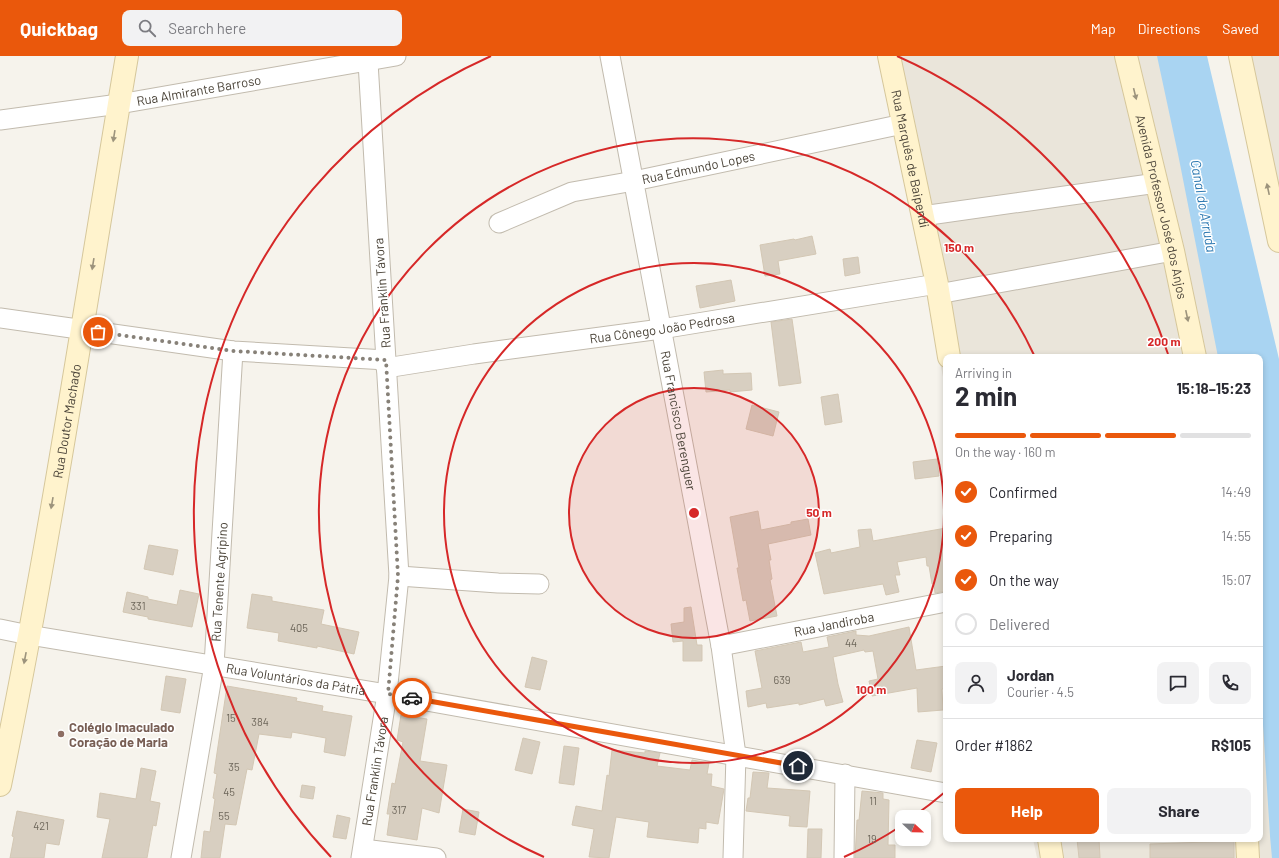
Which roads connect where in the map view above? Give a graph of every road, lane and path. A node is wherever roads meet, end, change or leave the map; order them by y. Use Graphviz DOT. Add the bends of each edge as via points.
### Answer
graph roads {
  1 [pos="127,56"];
  2 [pos="396,56"];
  3 [pos="610,56"];
  4 [pos="889,56"];
  5 [pos="1126,56"];
  6 [pos="1240,56"];
  7 [pos="368,62"];
  8 [pos="119,104"];
  9 [pos="0,120"];
  10 [pos="903,124"];
  11 [pos="634,181"];
  12 [pos="1156,183"];
  13 [pos="922,216"];
  14 [pos="499,223"];
  15 [pos="1279,241"];
  16 [pos="1173,251"];
  17 [pos="937,289"];
  18 [pos="0,318"];
  19 [pos="82,329"];
  20 [pos="661,329"];
  21 [pos="233,351"];
  22 [pos="948,354"];
  23 [pos="1195,354"];
  24 [pos="386,364"];
  25 [pos="398,576"];
  26 [pos="539,584"];
  27 [pos="943,603"];
  28 [pos="0,629"];
  29 [pos="29,635"];
  30 [pos="722,646"];
  31 [pos="214,665"];
  32 [pos="388,694"];
  33 [pos="4,743"];
  34 [pos="736,755"];
  35 [pos="845,774"];
  36 [pos="0,785"];
  37 [pos="943,792"];
  38 [pos="1049,842"];
  39 [pos="1247,842"];
  40 [pos="362,853"];
  41 [pos="181,858"];
  42 [pos="436,858"];
  43 [pos="733,858"];
  44 [pos="844,858"];
  45 [pos="1052,858"];
  46 [pos="1248,858"];
  1 -- 8 [label="street, Rua Doutor Machado"];
  2 -- 7 [label="street, Rua Almirante Barroso"];
  3 -- 11 [label="street, Rua Francisco Berenguer"];
  4 -- 10 [label="street, Rua Marquês de Baipendi"];
  5 -- 12 [label="street, Avenida Professor José dos Anjos, one-way"];
  15 -- 6 [label="street, one-way"];
  7 -- 8 [label="street, Rua Almirante Barroso"];
  7 -- 24 [label="street, Rua Franklin Távora"];
  8 -- 9 [label="street, Rua Almirante Barroso"];
  8 -- 19 [label="street, Rua Doutor Machado, one-way"];
  10 -- 11 [label="street, Rua Edmundo Lopes"];
  10 -- 13 [label="street, Rua Marquês de Baipendi"];
  11 -- 14 [label="street, Rua Edmundo Lopes" via="572,192"];
  11 -- 20 [label="street, Rua Francisco Berenguer"];
  12 -- 13 [label="street"];
  12 -- 16 [label="street, Avenida Professor José dos Anjos"];
  13 -- 17 [label="street, Rua Marquês de Baipendi"];
  16 -- 17 [label="street, Rua Cônego João Pedrosa"];
  16 -- 23 [label="street, Avenida Professor José dos Anjos, one-way"];
  17 -- 20 [label="street, Rua Cônego João Pedrosa"];
  17 -- 22 [label="street, Rua Marquês de Baipendi"];
  18 -- 19 [label="street, Rua Cônego João Pedrosa"];
  19 -- 21 [label="street, Rua Cônego João Pedrosa"];
  19 -- 29 [label="street, Rua Doutor Machado, one-way"];
  20 -- 24 [label="street, Rua Cônego João Pedrosa"];
  20 -- 30 [label="street, Rua Francisco Berenguer"];
  21 -- 24 [label="street, Rua Cônego João Pedrosa"];
  21 -- 31 [label="street, Rua Tenente Agripino"];
  24 -- 25 [label="street, Rua Franklin Távora"];
  25 -- 26 [label="street"];
  25 -- 32 [label="street, Rua Franklin Távora"];
  27 -- 30 [label="street, Rua Jandiroba"];
  28 -- 29 [label="street, Rua Voluntários da Pátria"];
  29 -- 31 [label="street, Rua Voluntários da Pátria"];
  29 -- 33 [label="street, Rua Doutor Machado, one-way"];
  30 -- 34 [label="street, Rua Francisco Berenguer"];
  31 -- 32 [label="street, Rua Voluntários da Pátria"];
  31 -- 41 [label="street, Rua Tenente Agripino"];
  32 -- 34 [label="street, Rua Voluntários da Pátria"];
  32 -- 40 [label="street, Rua Franklin Távora"];
  33 -- 36 [label="street, Rua Doutor Machado"];
  34 -- 35 [label="street, Rua Voluntários da Pátria"];
  34 -- 43 [label="street, Rua Francisco Berenguer"];
  35 -- 37 [label="street, Rua Voluntários da Pátria"];
  35 -- 44 [label="street"];
  38 -- 45 [label="street"];
  39 -- 46 [label="street"];
  40 -- 42 [label="street"];
}
